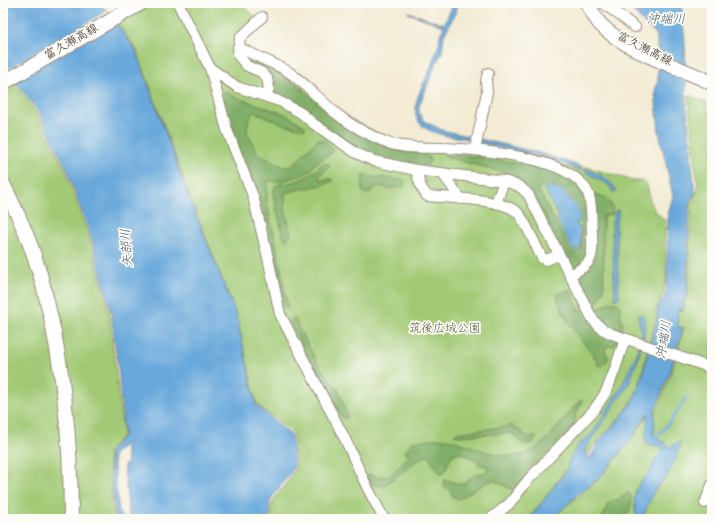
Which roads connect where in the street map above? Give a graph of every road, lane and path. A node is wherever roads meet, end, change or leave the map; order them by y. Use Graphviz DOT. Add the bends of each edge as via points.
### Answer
graph roads {
  1 [pos="141,3"];
  2 [pos="178,3"];
  3 [pos="603,3"];
  4 [pos="588,4"];
  5 [pos="262,17"];
  6 [pos="635,27"];
  7 [pos="238,47"];
  8 [pos="210,68"];
  9 [pos="488,73"];
  10 [pos="707,80"];
  11 [pos="3,83"];
  12 [pos="266,96"];
  13 [pos="475,150"];
  14 [pos="416,170"];
  15 [pos="442,173"];
  16 [pos="504,181"];
  17 [pos="3,184"];
  18 [pos="461,199"];
  19 [pos="496,202"];
  20 [pos="560,255"];
  21 [pos="570,275"];
  22 [pos="625,339"];
  23 [pos="712,368"];
  24 [pos="712,485"];
  25 [pos="705,503"];
  26 [pos="71,519"];
  27 [pos="384,519"];
  28 [pos="490,519"];
  1 -- 11 [label="street, 富久瀬高線"];
  2 -- 8 [label="street"];
  3 -- 6 [label="street"];
  4 -- 10 [label="street, 富久瀬高線" via="600,23 619,40"];
  5 -- 7 [label="street" via="240,38"];
  7 -- 12 [label="street" via="238,56 247,66 261,72 267,78 269,88"];
  7 -- 13 [label="street" via="289,72 339,116 388,143"];
  8 -- 12 [label="street" via="237,87"];
  8 -- 27 [label="street" via="227,130 253,196 280,314"];
  9 -- 13 [label="street" via="487,92"];
  12 -- 14 [label="street" via="301,113 356,153 374,161"];
  13 -- 21 [label="street" via="515,156 566,171 587,190 592,251 590,261"];
  14 -- 15 [label="street"];
  14 -- 18 [label="street" via="421,187 427,196"];
  15 -- 16 [label="street"];
  15 -- 18 [label="street"];
  16 -- 19 [label="street"];
  16 -- 20 [label="street" via="519,186 528,194"];
  17 -- 26 [label="street" via="38,265 54,329 66,411"];
  18 -- 19 [label="street"];
  19 -- 20 [label="street" via="513,208 520,215 542,258 546,260"];
  20 -- 21 [label="street"];
  21 -- 22 [label="street" via="593,320 602,329"];
  22 -- 23 [label="street"];
  22 -- 28 [label="street" via="606,392 594,410 528,480 509,504"];
  24 -- 25 [label="street"];
}
